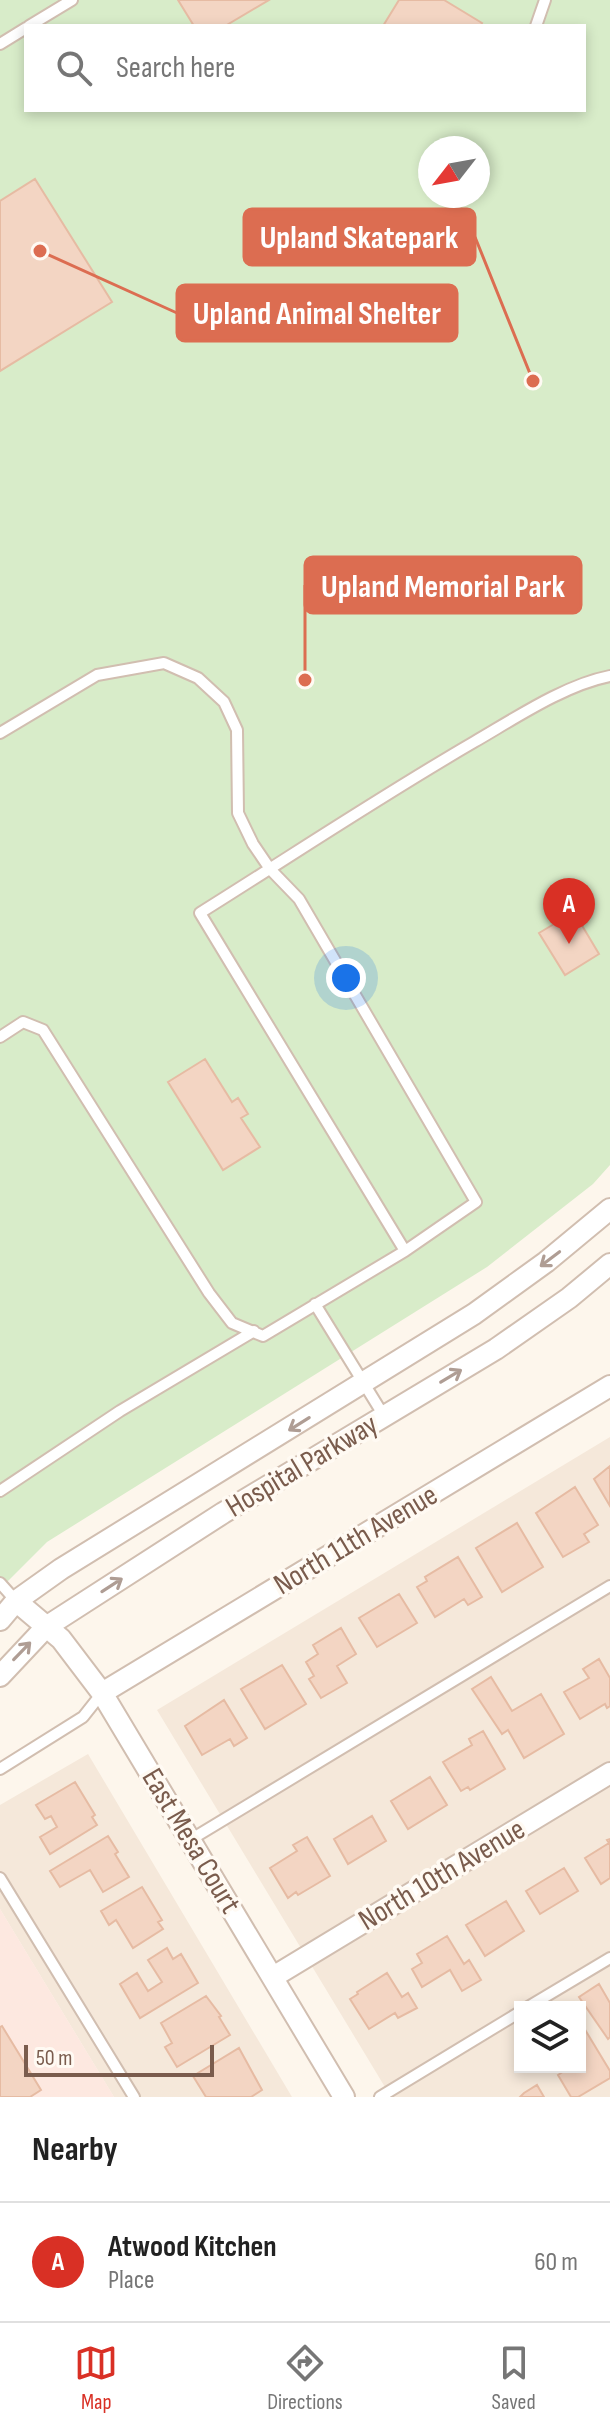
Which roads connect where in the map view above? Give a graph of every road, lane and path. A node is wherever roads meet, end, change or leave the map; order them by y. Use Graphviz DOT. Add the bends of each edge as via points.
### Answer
graph roads {
  1 [pos="72,0"];
  2 [pos="545,0"];
  3 [pos="33,24"];
  4 [pos="537,24"];
  5 [pos="24,29"];
  6 [pos="0,44"];
  7 [pos="610,676"];
  8 [pos="0,733"];
  9 [pos="270,869"];
  10 [pos="0,1037"];
  11 [pos="610,1209"];
  12 [pos="405,1251"];
  13 [pos="610,1264"];
  14 [pos="315,1304"];
  15 [pos="254,1331"];
  16 [pos="366,1383"];
  17 [pos="610,1386"];
  18 [pos="384,1416"];
  19 [pos="0,1491"];
  20 [pos="0,1583"];
  21 [pos="610,1586"];
  22 [pos="16,1601"];
  23 [pos="0,1620"];
  24 [pos="46,1627"];
  25 [pos="0,1676"];
  26 [pos="102,1693"];
  27 [pos="0,1769"];
  28 [pos="610,1773"];
  29 [pos="190,1840"];
  30 [pos="0,1878"];
  31 [pos="610,1958"];
  32 [pos="273,1977"];
  33 [pos="538,2001"];
  34 [pos="514,2016"];
  35 [pos="134,2097"];
  36 [pos="344,2097"];
  37 [pos="380,2097"];
  1 -- 3 [label="lane"];
  2 -- 4 [label="lane"];
  5 -- 6 [label="lane"];
  7 -- 9 [label="lane" via="524,713"];
  8 -- 9 [label="lane" via="97,675 164,663 198,678 224,702 237,730 238,813"];
  9 -- 12 [label="lane" via="200,913"];
  9 -- 12 [label="lane" via="299,899 476,1202"];
  10 -- 15 [label="lane" via="23,1022 43,1030 209,1293 232,1323"];
  11 -- 16 [label="street, Hospital Parkway, one-way" via="474,1314"];
  12 -- 14 [label="lane"];
  18 -- 13 [label="street, Hospital Parkway, one-way" via="496,1349"];
  14 -- 15 [label="lane" via="263,1336"];
  14 -- 16 [label="lane"];
  15 -- 19 [label="lane"];
  16 -- 18 [label="lane"];
  16 -- 22 [label="street, Hospital Parkway, one-way"];
  17 -- 26 [label="street, North 11th Avenue"];
  24 -- 18 [label="street, Hospital Parkway, one-way"];
  20 -- 22 [label="lane"];
  21 -- 29 [label="lane"];
  22 -- 23 [label="street, Hospital Parkway"];
  22 -- 24 [label="street, East Mesa Court"];
  25 -- 24 [label="street, Hospital Parkway, one-way"];
  24 -- 26 [label="street, East Mesa Court"];
  26 -- 27 [label="lane" via="83,1717"];
  26 -- 29 [label="street, East Mesa Court"];
  28 -- 32 [label="street, North 10th Avenue"];
  29 -- 32 [label="street, East Mesa Court"];
  30 -- 35 [label="lane"];
  31 -- 33 [label="lane"];
  32 -- 36 [label="street, East Mesa Court"];
  34 -- 37 [label="lane"];
}
